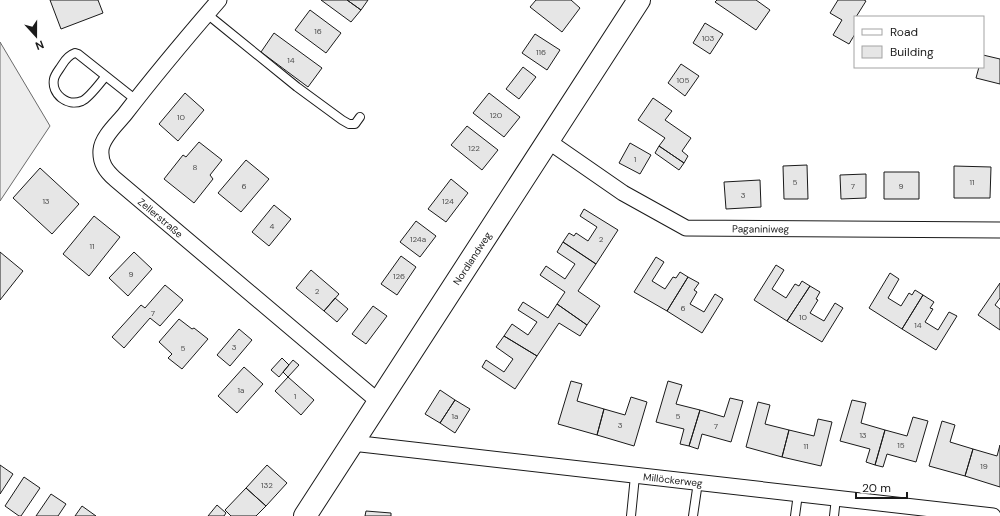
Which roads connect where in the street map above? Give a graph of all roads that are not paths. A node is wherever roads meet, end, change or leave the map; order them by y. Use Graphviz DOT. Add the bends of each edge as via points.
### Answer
graph roads {
  1 [pos="219,0"];
  2 [pos="638,0"];
  3 [pos="207,14"];
  4 [pos="105,77"];
  5 [pos="136,100"];
  6 [pos="360,117"];
  7 [pos="548,141"];
  8 [pos="1000,230"];
  9 [pos="379,402"];
  10 [pos="352,444"];
  11 [pos="635,476"];
  12 [pos="698,482"];
  13 [pos="798,494"];
  14 [pos="836,498"];
  15 [pos="974,515"];
  16 [pos="305,516"];
  17 [pos="631,516"];
  18 [pos="693,516"];
  19 [pos="796,516"];
  20 [pos="834,516"];
  21 [pos="993,516"];
  1 -- 3 [label="street, Zellerstraße"];
  2 -- 7 [label="street, Nordlandweg"];
  3 -- 5 [label="street, Zellerstraße"];
  3 -- 6 [label="lane" via="342,120 355,124"];
  4 -- 4 [label="lane" via="75,53 56,74 54,87 65,101 81,102"];
  4 -- 5 [label="lane"];
  5 -- 9 [label="street, Zellerstraße" via="101,148 105,169"];
  7 -- 8 [label="street, Paganiniweg" via="622,193 686,228"];
  7 -- 9 [label="street, Nordlandweg"];
  9 -- 10 [label="street, Nordlandweg"];
  10 -- 11 [label="street, Millöckerweg"];
  10 -- 16 [label="street, Nordlandweg"];
  11 -- 12 [label="street, Millöckerweg"];
  11 -- 17 [label="lane"];
  12 -- 13 [label="street, Millöckerweg"];
  12 -- 18 [label="lane"];
  13 -- 14 [label="street, Millöckerweg"];
  13 -- 19 [label="lane"];
  14 -- 15 [label="street, Millöckerweg"];
  14 -- 20 [label="lane"];
  15 -- 21 [label="street, Millöckerweg"];
}
